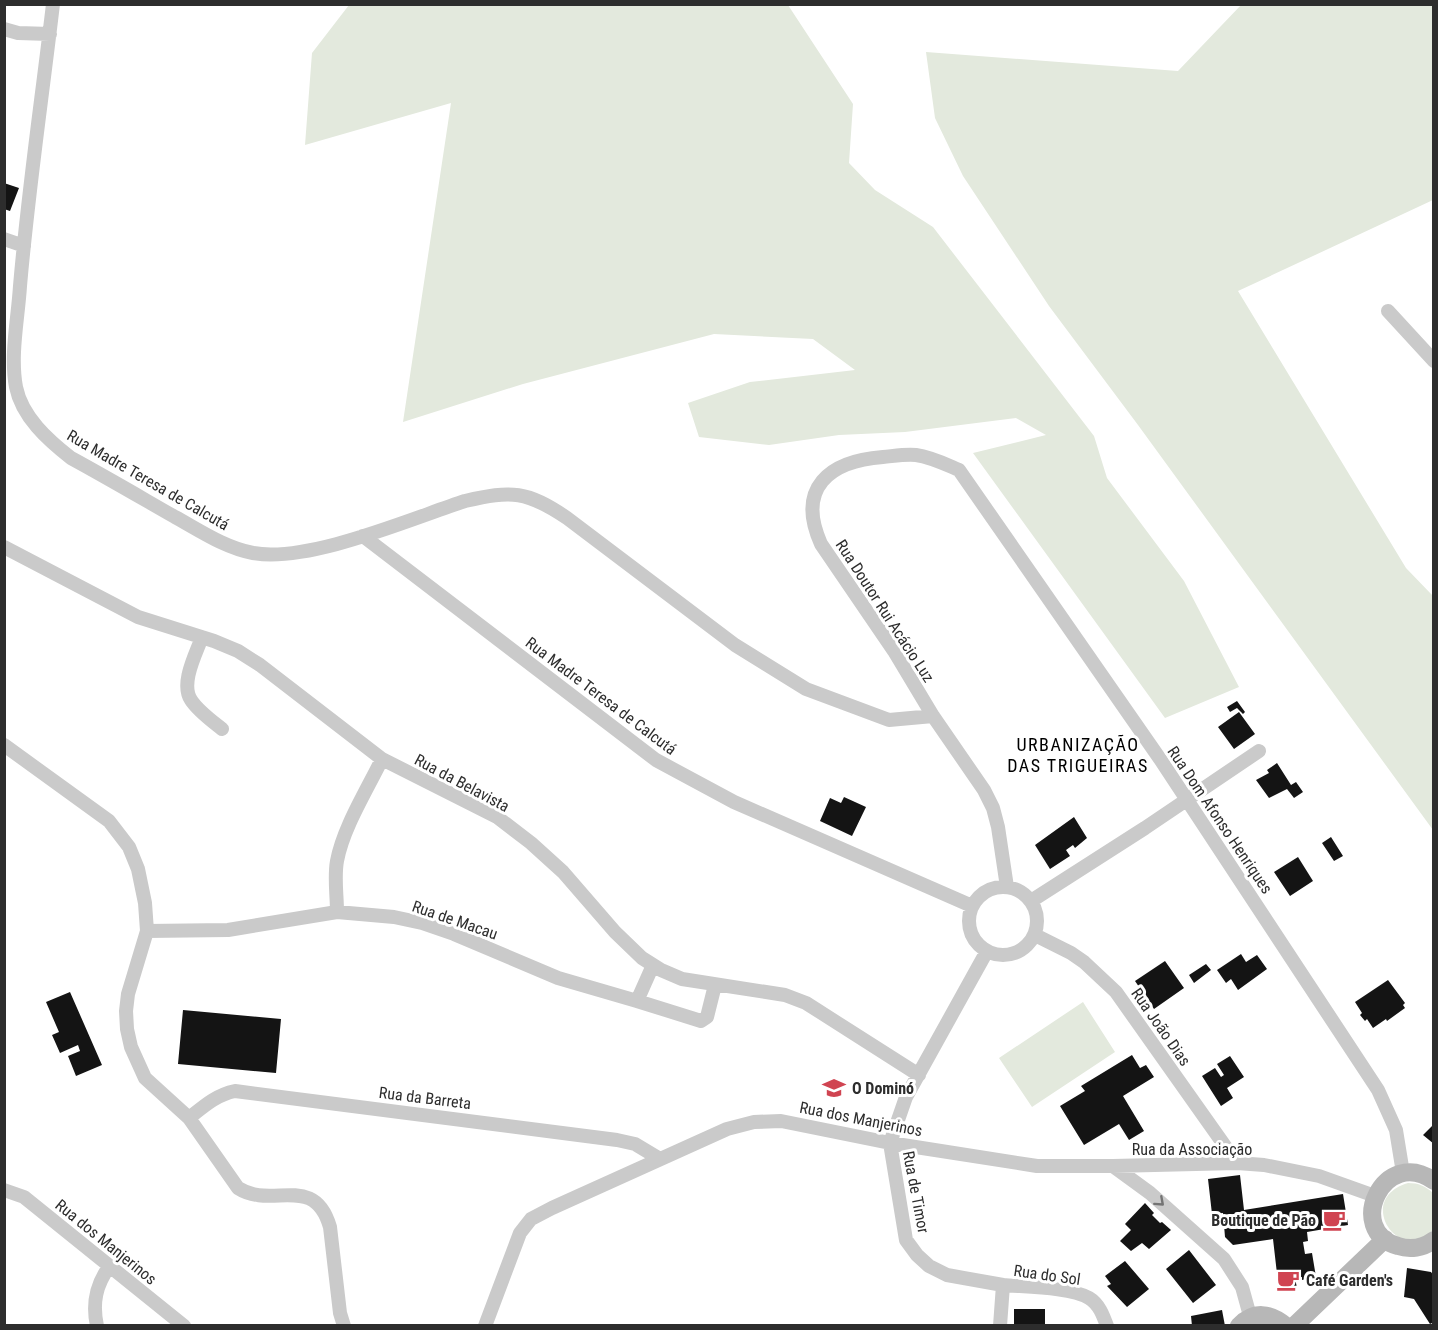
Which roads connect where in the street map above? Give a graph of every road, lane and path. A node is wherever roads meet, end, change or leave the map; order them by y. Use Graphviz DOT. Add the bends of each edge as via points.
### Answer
graph roads {
  1 [pos="53,4"];
  2 [pos="4,29"];
  3 [pos="50,34"];
  4 [pos="4,239"];
  5 [pos="24,246"];
  6 [pos="1388,311"];
  7 [pos="1434,361"];
  8 [pos="10,388"];
  9 [pos="959,470"];
  10 [pos="363,536"];
  11 [pos="4,547"];
  12 [pos="202,637"];
  13 [pos="933,716"];
  14 [pos="222,729"];
  15 [pos="4,745"];
  16 [pos="1259,751"];
  17 [pos="381,759"];
  18 [pos="1187,800"];
  19 [pos="1007,887"];
  20 [pos="1031,901"];
  21 [pos="972,906"];
  22 [pos="337,912"];
  23 [pos="147,931"];
  24 [pos="1035,935"];
  25 [pos="987,951"];
  26 [pos="653,965"];
  27 [pos="715,985"];
  28 [pos="637,1001"];
  29 [pos="919,1074"];
  30 [pos="189,1118"];
  31 [pos="890,1143"];
  32 [pos="660,1159"];
  33 [pos="1237,1163"];
  34 [pos="1113,1166"];
  35 [pos="1403,1173"];
  36 [pos="1434,1181"];
  37 [pos="4,1190"];
  38 [pos="1375,1196"];
  39 [pos="1385,1239"];
  40 [pos="1433,1244"];
  41 [pos="109,1267"];
  42 [pos="1003,1285"];
  43 [pos="1244,1321"];
  44 [pos="1296,1325"];
  45 [pos="96,1326"];
  46 [pos="184,1326"];
  47 [pos="344,1326"];
  48 [pos="485,1326"];
  49 [pos="1000,1326"];
  50 [pos="1107,1326"];
  1 -- 3 [label="street"];
  2 -- 3 [label="street"];
  3 -- 5 [label="street"];
  4 -- 5 [label="street"];
  5 -- 8 [label="street"];
  6 -- 7 [label="street"];
  8 -- 10 [label="street, Rua Madre Teresa de Calcutá" via="39,430 71,458 234,548 254,554 281,554"];
  9 -- 13 [label="street, Rua Doutor Rui Acácio Luz" via="914,455 859,460 832,471 819,486 812,507 821,544"];
  9 -- 18 [label="street, Rua Dom Afonso Henriques"];
  10 -- 13 [label="street, Rua Madre Teresa de Calcutá" via="484,496 522,495 542,501 735,645 806,689 889,720"];
  10 -- 21 [label="street, Rua Madre Teresa de Calcutá" via="656,760 734,802"];
  11 -- 12 [label="street, Rua da Belavista" via="138,617"];
  12 -- 14 [label="street" via="190,671 190,699"];
  12 -- 17 [label="street, Rua da Belavista" via="238,651 260,665"];
  13 -- 19 [label="street, Rua Doutor Rui Acácio Luz" via="993,808 1003,847"];
  15 -- 23 [label="street" via="96,810 119,833 138,869 146,903"];
  16 -- 18 [label="street"];
  17 -- 22 [label="street" via="339,853"];
  17 -- 26 [label="street, Rua da Belavista" via="497,817 563,872 615,932"];
  18 -- 20 [label="street"];
  18 -- 35 [label="street, Rua Dom Afonso Henriques" via="1378,1090 1396,1130"];
  19 -- 20 [label="street"];
  19 -- 21 [label="street" via="987,891"];
  20 -- 24 [label="street" via="1036,912"];
  21 -- 25 [label="street" via="972,937"];
  22 -- 23 [label="street, Rua de Macau" via="228,930"];
  22 -- 28 [label="street, Rua de Macau" via="422,923 558,978"];
  23 -- 30 [label="street" via="128,994 129,1038 145,1078"];
  24 -- 25 [label="street" via="1020,951 1009,955"];
  24 -- 33 [label="street, Rua João Dias" via="1084,962 1116,992"];
  25 -- 29 [label="street"];
  26 -- 27 [label="street, Rua da Belavista" via="682,979"];
  26 -- 28 [label="street"];
  27 -- 28 [label="street, Rua de Macau" via="707,1017 700,1022"];
  27 -- 29 [label="street, Rua da Belavista" via="785,995 806,1003"];
  29 -- 31 [label="street" via="906,1097"];
  30 -- 32 [label="street, Rua da Barreta" via="211,1100 235,1091 617,1140 635,1144"];
  30 -- 47 [label="street" via="245,1193 301,1195 319,1204 330,1227"];
  31 -- 32 [label="street, Rua dos Manjerinos" via="768,1120 727,1129"];
  31 -- 34 [label="street, Rua dos Manjerinos" via="1037,1166"];
  31 -- 42 [label="street, Rua de Timor" via="906,1240 917,1256 947,1275"];
  32 -- 48 [label="street, Rua dos Manjerinos" via="531,1220 516,1241"];
  33 -- 34 [label="street, Rua da Associação"];
  33 -- 38 [label="street, Rua da Associação" via="1287,1168"];
  34 -- 43 [label="street, one-way" via="1150,1192 1224,1259 1242,1287"];
  35 -- 36 [label="street" via="1416,1173"];
  35 -- 38 [label="street" via="1382,1185"];
  37 -- 41 [label="street, Rua dos Manjerinos" via="24,1197"];
  38 -- 39 [label="street" via="1372,1218"];
  39 -- 40 [label="street" via="1406,1249"];
  39 -- 44 [label="street"];
  41 -- 45 [label="street" via="97,1287"];
  41 -- 46 [label="street, Rua dos Manjerinos"];
  42 -- 49 [label="street"];
  42 -- 50 [label="street, Rua do Sol" via="1088,1297 1101,1311"];
  43 -- 44 [label="street" via="1264,1314"];
}
